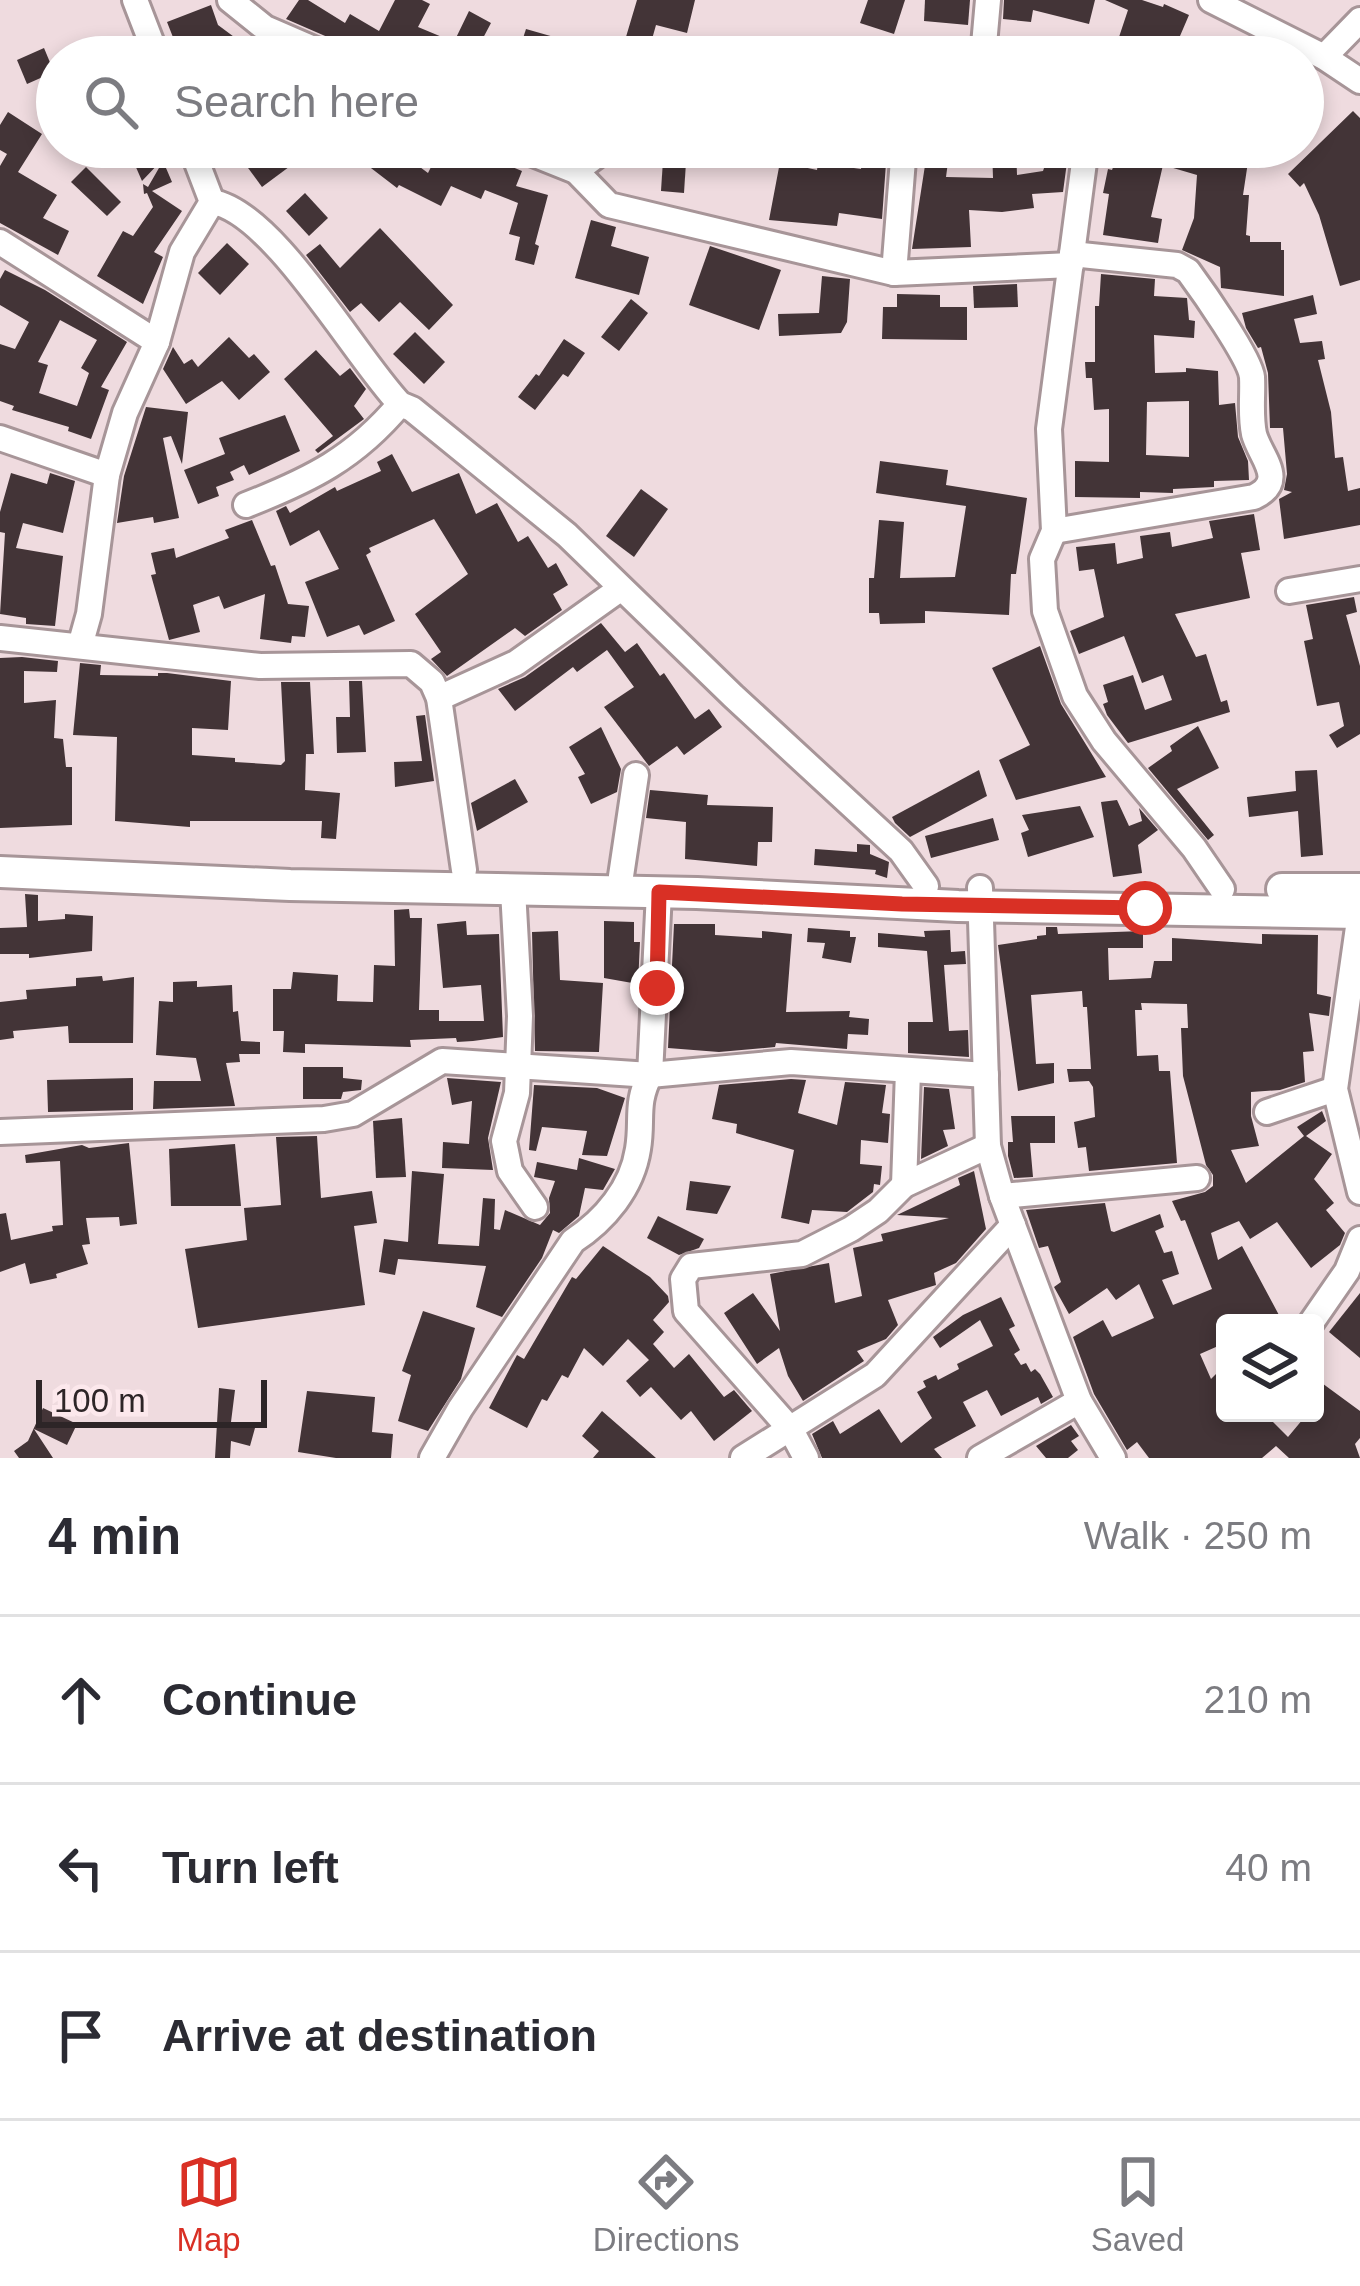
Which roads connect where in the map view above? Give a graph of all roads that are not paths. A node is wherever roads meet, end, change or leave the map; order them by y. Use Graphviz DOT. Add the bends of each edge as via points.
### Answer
graph roads {
  1 [pos="135,0"];
  2 [pos="230,0"];
  3 [pos="988,0"];
  4 [pos="1211,0"];
  5 [pos="1360,20"];
  6 [pos="149,36"];
  7 [pos="283,36"];
  8 [pos="985,36"];
  9 [pos="1282,36"];
  10 [pos="1324,57"];
  11 [pos="1360,81"];
  12 [pos="199,168"];
  13 [pos="568,168"];
  14 [pos="580,168"];
  15 [pos="902,168"];
  16 [pos="1083,168"];
  17 [pos="576,171"];
  18 [pos="212,202"];
  19 [pos="0,242"];
  20 [pos="1071,260"];
  21 [pos="894,273"];
  22 [pos="157,342"];
  23 [pos="400,404"];
  24 [pos="0,438"];
  25 [pos="107,476"];
  26 [pos="246,505"];
  27 [pos="1054,531"];
  28 [pos="1360,579"];
  29 [pos="620,589"];
  30 [pos="1289,591"];
  31 [pos="0,638"];
  32 [pos="80,646"];
  33 [pos="439,698"];
  34 [pos="635,776"];
  35 [pos="0,859"];
  36 [pos="464,870"];
  37 [pos="0,872"];
  38 [pos="621,876"];
  39 [pos="926,886"];
  40 [pos="1222,889"];
  41 [pos="1360,889"];
  42 [pos="513,890"];
  43 [pos="659,892"];
  44 [pos="980,897"];
  45 [pos="1360,913"];
  46 [pos="517,1067"];
  47 [pos="908,1071"];
  48 [pos="650,1075"];
  49 [pos="986,1075"];
  50 [pos="1335,1089"];
  51 [pos="1267,1112"];
  52 [pos="0,1132"];
  53 [pos="988,1146"];
  54 [pos="1197,1178"];
  55 [pos="904,1185"];
  56 [pos="1360,1192"];
  57 [pos="1002,1196"];
  58 [pos="535,1207"];
  59 [pos="1013,1225"];
  60 [pos="1360,1239"];
  61 [pos="1317,1314"];
  62 [pos="1079,1401"];
  63 [pos="791,1430"];
  64 [pos="432,1458"];
  65 [pos="743,1458"];
  66 [pos="806,1458"];
  67 [pos="980,1458"];
  68 [pos="1113,1458"];
  1 -- 6 [label="street"];
  2 -- 7 [label="street"];
  3 -- 8 [label="street"];
  4 -- 9 [label="street"];
  5 -- 10 [label="street"];
  10 -- 11 [label="street"];
  12 -- 18 [label="street"];
  13 -- 17 [label="street"];
  14 -- 17 [label="street"];
  15 -- 21 [label="street"];
  16 -- 20 [label="street"];
  17 -- 21 [label="street" via="609,205"];
  18 -- 22 [label="street" via="182,252"];
  18 -- 23 [label="street" via="239,211 277,246"];
  19 -- 22 [label="street"];
  20 -- 21 [label="street"];
  20 -- 27 [label="street" via="1049,429"];
  20 -- 27 [label="street" via="1188,271 1252,374 1255,440 1271,479 1254,497"];
  22 -- 25 [label="street" via="124,412"];
  23 -- 26 [label="street" via="334,465"];
  23 -- 29 [label="street" via="567,535"];
  24 -- 25 [label="street"];
  25 -- 32 [label="street"];
  27 -- 40 [label="street" via="1042,559 1045,611 1076,696"];
  28 -- 30 [label="street"];
  29 -- 33 [label="street" via="516,663"];
  29 -- 39 [label="street" via="902,850"];
  31 -- 32 [label="street"];
  32 -- 33 [label="street" via="260,666 411,664"];
  33 -- 36 [label="street"];
  34 -- 38 [label="street"];
  35 -- 36 [label="main road"];
  36 -- 38 [label="main road"];
  37 -- 42 [label="main road"];
  38 -- 39 [label="main road"];
  39 -- 44 [label="main road"];
  40 -- 41 [label="main road"];
  40 -- 44 [label="main road"];
  42 -- 43 [label="main road"];
  42 -- 46 [label="street"];
  43 -- 44 [label="main road"];
  43 -- 48 [label="street"];
  44 -- 45 [label="main road"];
  44 -- 49 [label="street"];
  45 -- 50 [label="street"];
  46 -- 48 [label="street"];
  46 -- 52 [label="street" via="442,1061 353,1114 324,1120"];
  46 -- 58 [label="street" via="504,1141 510,1171"];
  47 -- 48 [label="street" via="791,1062"];
  47 -- 49 [label="street"];
  47 -- 55 [label="street"];
  48 -- 64 [label="street" via="639,1097 638,1150 626,1187 573,1241"];
  49 -- 53 [label="street"];
  50 -- 51 [label="street"];
  50 -- 56 [label="street"];
  53 -- 55 [label="street"];
  53 -- 57 [label="street"];
  54 -- 57 [label="street"];
  55 -- 63 [label="street" via="826,1244 692,1266 683,1280 686,1311"];
  57 -- 59 [label="street"];
  59 -- 62 [label="street"];
  59 -- 63 [label="street" via="875,1375"];
  60 -- 61 [label="street"];
  62 -- 67 [label="street"];
  62 -- 68 [label="street"];
  63 -- 65 [label="street"];
  63 -- 66 [label="street"];
}
